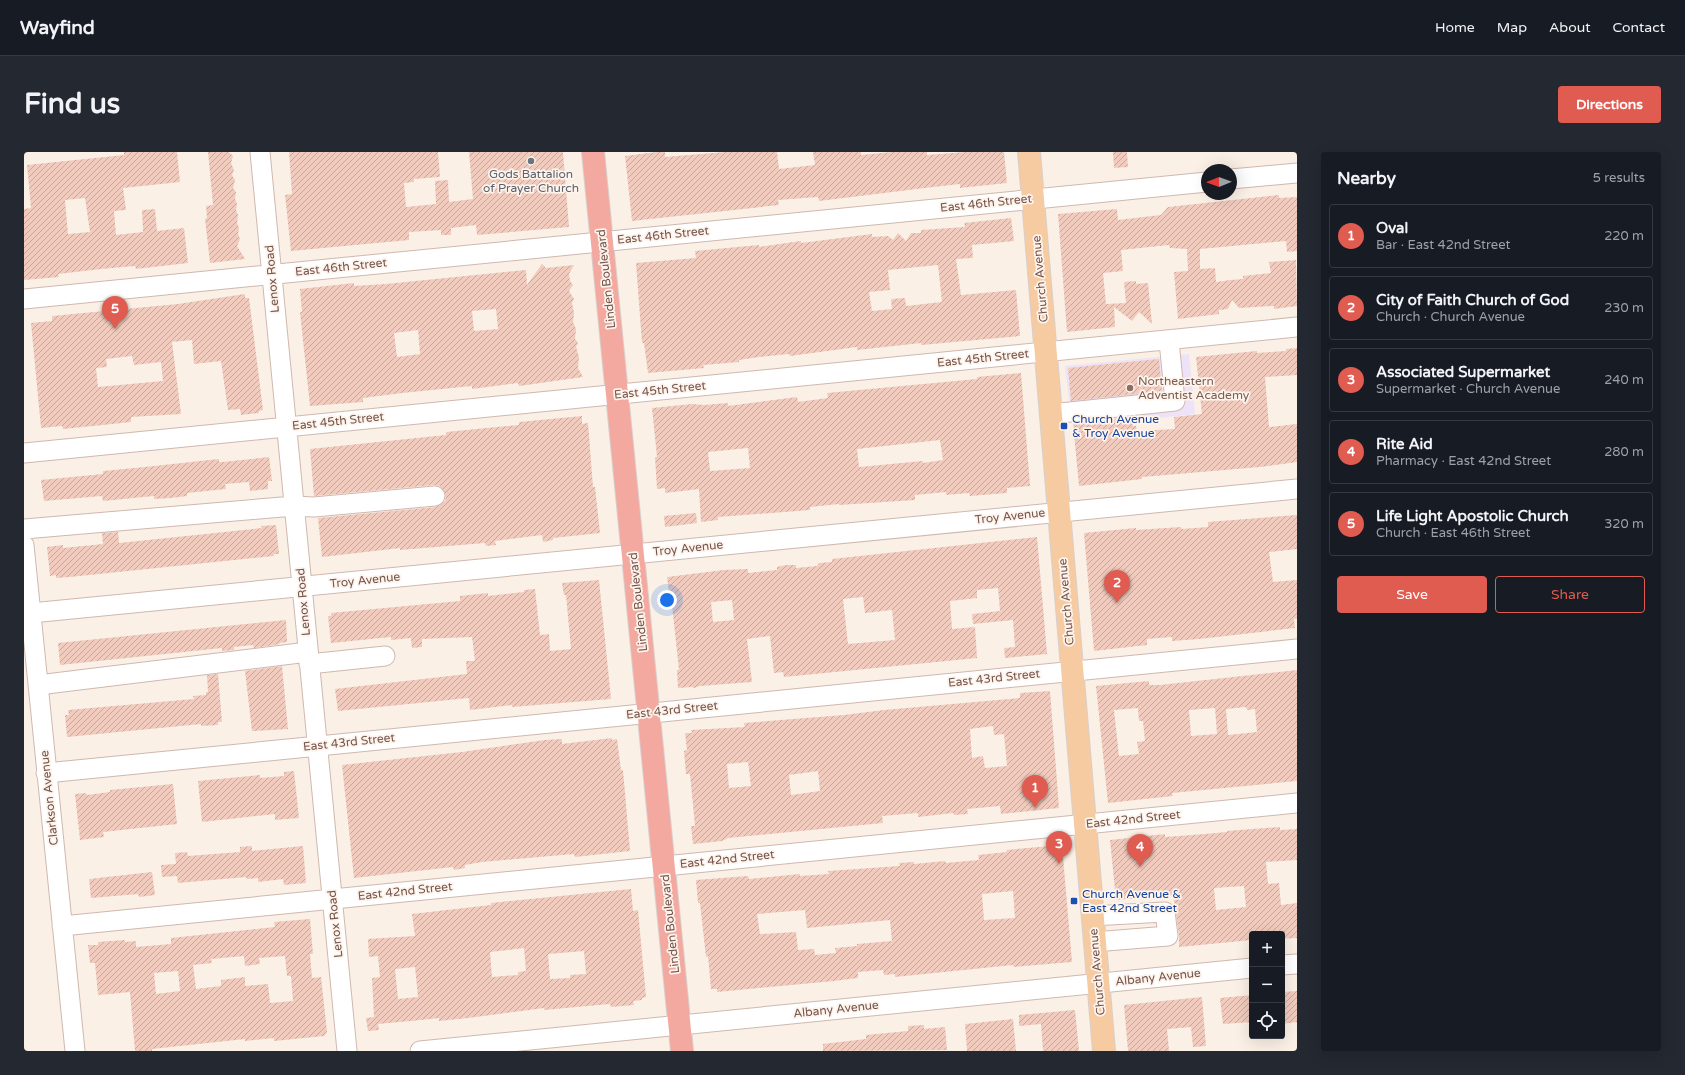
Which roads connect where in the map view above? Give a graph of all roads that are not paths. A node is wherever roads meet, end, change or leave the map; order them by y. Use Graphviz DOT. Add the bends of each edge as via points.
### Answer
graph roads {
  1 [pos="260,152"];
  2 [pos="594,152"];
  3 [pos="1030,152"];
  4 [pos="1297,173"];
  5 [pos="1237,178"];
  6 [pos="1201,183"];
  7 [pos="1033,198"];
  8 [pos="602,241"];
  9 [pos="272,274"];
  10 [pos="24,299"];
  11 [pos="1297,327"];
  12 [pos="1169,341"];
  13 [pos="1046,352"];
  14 [pos="618,394"];
  15 [pos="1051,414"];
  16 [pos="286,427"];
  17 [pos="24,453"];
  18 [pos="1297,489"];
  19 [pos="435,496"];
  20 [pos="294,506"];
  21 [pos="1059,511"];
  22 [pos="24,529"];
  23 [pos="24,545"];
  24 [pos="633,553"];
  25 [pos="302,586"];
  26 [pos="31,613"];
  27 [pos="1297,649"];
  28 [pos="384,656"];
  29 [pos="308,658"];
  30 [pos="1072,670"];
  31 [pos="38,685"];
  32 [pos="649,712"];
  33 [pos="318,745"];
  34 [pos="46,773"];
  35 [pos="1297,803"];
  36 [pos="1084,824"];
  37 [pos="664,866"];
  38 [pos="333,898"];
  39 [pos="1092,916"];
  40 [pos="62,926"];
  41 [pos="1094,942"];
  42 [pos="1297,964"];
  43 [pos="1285,965"];
  44 [pos="1249,968"];
  45 [pos="1098,983"];
  46 [pos="680,1025"];
  47 [pos="74,1051"];
  48 [pos="347,1051"];
  49 [pos="420,1051"];
  50 [pos="682,1051"];
  51 [pos="1104,1051"];
  1 -- 9 [label="street, Lenox Road"];
  2 -- 8 [label="highway, Linden Boulevard"];
  3 -- 7 [label="main road, Church Avenue"];
  4 -- 5 [label="street"];
  6 -- 7 [label="street, East 46th Street"];
  7 -- 8 [label="street, East 46th Street"];
  7 -- 13 [label="main road, Church Avenue"];
  8 -- 9 [label="street, East 46th Street"];
  8 -- 14 [label="highway, Linden Boulevard"];
  9 -- 10 [label="street, East 46th Street"];
  9 -- 16 [label="street, Lenox Road"];
  11 -- 12 [label="street, East 45th Street"];
  12 -- 13 [label="street, East 45th Street"];
  12 -- 15 [label="street" via="1175,401"];
  13 -- 14 [label="street, East 45th Street"];
  13 -- 15 [label="main road, Church Avenue"];
  14 -- 16 [label="street, East 45th Street"];
  14 -- 24 [label="highway, Linden Boulevard"];
  15 -- 21 [label="main road, Church Avenue"];
  16 -- 17 [label="street, East 45th Street"];
  16 -- 20 [label="street, Lenox Road"];
  18 -- 21 [label="street, Troy Avenue"];
  19 -- 20 [label="street" via="314,507"];
  20 -- 22 [label="street"];
  20 -- 25 [label="street, Lenox Road"];
  21 -- 24 [label="street, Troy Avenue"];
  21 -- 30 [label="main road, Church Avenue"];
  23 -- 26 [label="street, Clarkson Avenue"];
  24 -- 25 [label="street, Troy Avenue"];
  24 -- 32 [label="highway, Linden Boulevard"];
  25 -- 26 [label="street, Troy Avenue"];
  25 -- 29 [label="street, Lenox Road"];
  26 -- 31 [label="street, Clarkson Avenue"];
  27 -- 30 [label="street, East 43rd Street"];
  28 -- 29 [label="street"];
  29 -- 31 [label="street"];
  29 -- 33 [label="street, Lenox Road"];
  30 -- 32 [label="street, East 43rd Street"];
  30 -- 36 [label="main road, Church Avenue"];
  31 -- 34 [label="street, Clarkson Avenue"];
  32 -- 33 [label="street, East 43rd Street"];
  32 -- 37 [label="highway, Linden Boulevard"];
  33 -- 34 [label="street, East 43rd Street"];
  33 -- 38 [label="street, Lenox Road"];
  34 -- 40 [label="street, Clarkson Avenue"];
  35 -- 36 [label="street, East 42nd Street"];
  36 -- 37 [label="street, East 42nd Street"];
  36 -- 39 [label="main road, Church Avenue"];
  37 -- 38 [label="street, East 42nd Street"];
  37 -- 46 [label="highway, Linden Boulevard"];
  38 -- 40 [label="street, East 42nd Street"];
  38 -- 48 [label="street, Lenox Road"];
  39 -- 41 [label="main road, Church Avenue"];
  39 -- 41 [label="street" via="1165,912 1168,936"];
  40 -- 47 [label="street, Clarkson Avenue"];
  41 -- 45 [label="main road, Church Avenue"];
  42 -- 43 [label="street"];
  44 -- 45 [label="street, Albany Avenue"];
  45 -- 46 [label="street, Albany Avenue"];
  45 -- 51 [label="main road, Church Avenue"];
  46 -- 49 [label="street, Albany Avenue"];
  46 -- 50 [label="highway, Linden Boulevard"];
}
